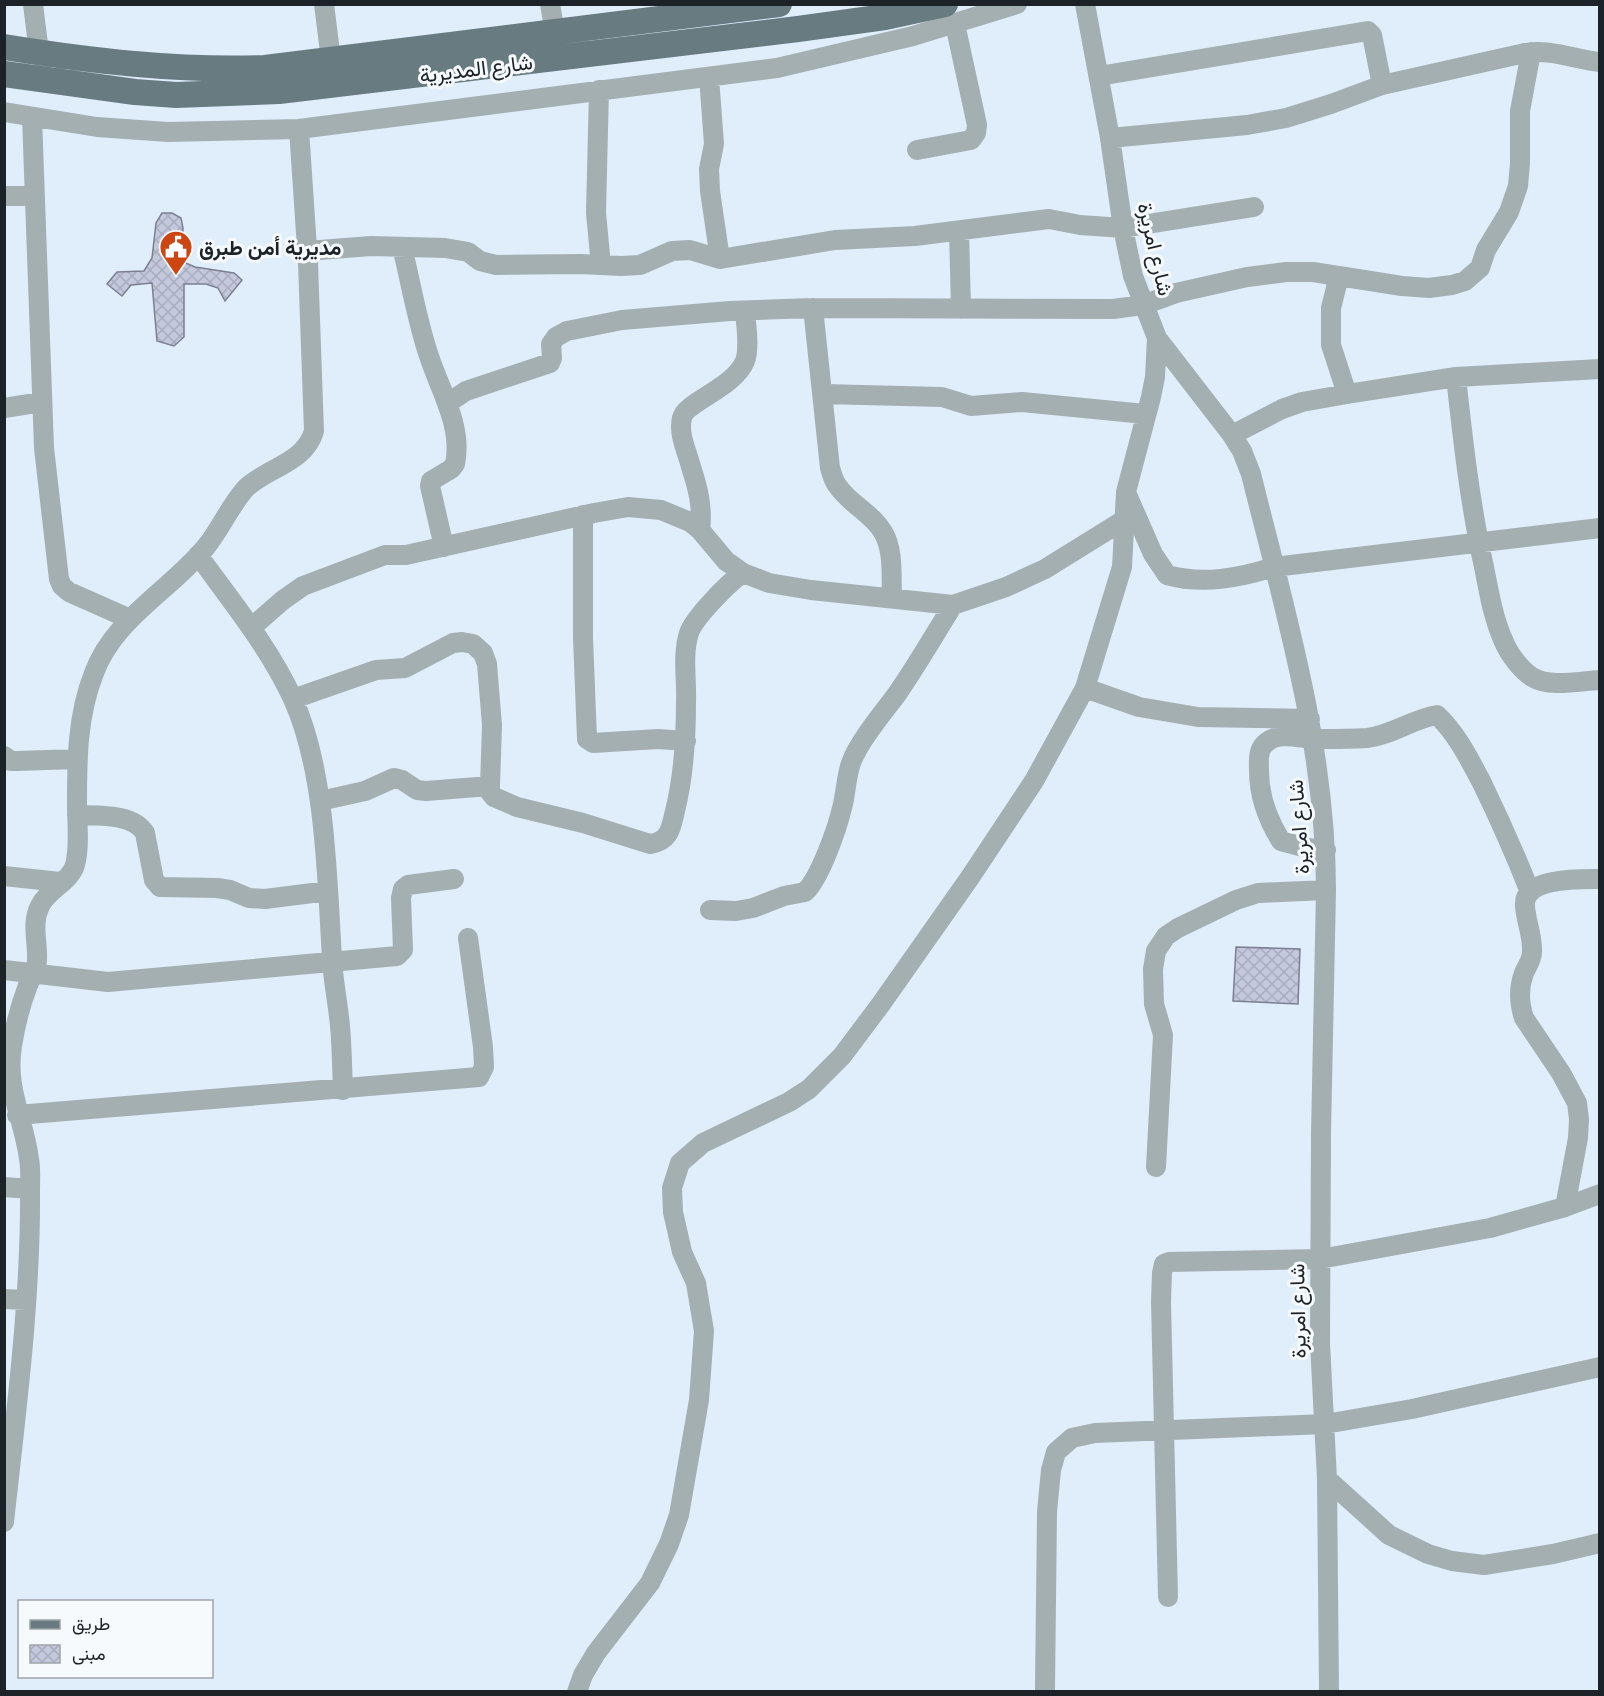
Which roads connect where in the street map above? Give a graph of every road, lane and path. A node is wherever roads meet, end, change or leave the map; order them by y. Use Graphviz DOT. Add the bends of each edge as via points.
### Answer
graph roads {
  1 [pos="33,4"];
  2 [pos="324,4"];
  3 [pos="550,4"];
  4 [pos="779,4"];
  5 [pos="1017,4"];
  6 [pos="1085,4"];
  7 [pos="950,14"];
  8 [pos="674,22"];
  9 [pos="555,33"];
  10 [pos="4,47"];
  11 [pos="1531,52"];
  12 [pos="39,53"];
  13 [pos="331,60"];
  14 [pos="1599,62"];
  15 [pos="4,74"];
  16 [pos="1099,76"];
  17 [pos="709,78"];
  18 [pos="1382,85"];
  19 [pos="599,90"];
  20 [pos="4,112"];
  21 [pos="32,117"];
  22 [pos="299,129"];
  23 [pos="1110,138"];
  24 [pos="917,150"];
  25 [pos="4,196"];
  26 [pos="35,196"];
  27 [pos="1254,207"];
  28 [pos="1123,228"];
  29 [pos="959,231"];
  30 [pos="402,247"];
  31 [pos="307,251"];
  32 [pos="720,259"];
  33 [pos="601,265"];
  34 [pos="1339,276"];
  35 [pos="1143,305"];
  36 [pos="813,308"];
  37 [pos="961,309"];
  38 [pos="745,311"];
  39 [pos="1158,338"];
  40 [pos="1599,369"];
  41 [pos="1456,377"];
  42 [pos="1347,393"];
  43 [pos="823,394"];
  44 [pos="42,402"];
  45 [pos="448,403"];
  46 [pos="4,408"];
  47 [pos="1145,414"];
  48 [pos="1232,435"];
  49 [pos="1126,492"];
  50 [pos="583,515"];
  51 [pos="1124,520"];
  52 [pos="1599,528"];
  53 [pos="700,530"];
  54 [pos="1478,541"];
  55 [pos="444,547"];
  56 [pos="198,555"];
  57 [pos="1274,567"];
  58 [pos="743,573"];
  59 [pos="892,597"];
  60 [pos="953,605"];
  61 [pos="130,619"];
  62 [pos="251,628"];
  63 [pos="1599,680"];
  64 [pos="1085,688"];
  65 [pos="293,699"];
  66 [pos="1310,719"];
  67 [pos="1313,739"];
  68 [pos="686,741"];
  69 [pos="4,756"];
  70 [pos="77,759"];
  71 [pos="490,786"];
  72 [pos="320,801"];
  73 [pos="77,815"];
  74 [pos="1326,850"];
  75 [pos="4,876"];
  76 [pos="454,879"];
  77 [pos="1599,879"];
  78 [pos="60,882"];
  79 [pos="1326,890"];
  80 [pos="328,891"];
  81 [pos="1530,892"];
  82 [pos="710,910"];
  83 [pos="468,938"];
  84 [pos="332,962"];
  85 [pos="4,970"];
  86 [pos="34,972"];
  87 [pos="343,1090"];
  88 [pos="17,1115"];
  89 [pos="1156,1167"];
  90 [pos="4,1187"];
  91 [pos="30,1189"];
  92 [pos="1599,1194"];
  93 [pos="1565,1207"];
  94 [pos="1320,1259"];
  95 [pos="4,1299"];
  96 [pos="25,1300"];
  97 [pos="1599,1367"];
  98 [pos="1325,1424"];
  99 [pos="9,1427"];
  100 [pos="1163,1430"];
  101 [pos="1327,1479"];
  102 [pos="4,1522"];
  103 [pos="1599,1543"];
  104 [pos="1168,1597"];
  105 [pos="1045,1690"];
  106 [pos="577,1692"];
  107 [pos="1329,1692"];
  1 -- 12 [label="street"];
  2 -- 13 [label="street"];
  3 -- 9 [label="street"];
  4 -- 8 [label="main road, شارع المديرية"];
  5 -- 7 [label="street"];
  6 -- 16 [label="street, شارع امريرة"];
  7 -- 8 [label="main road, شارع المديرية" via="885,17 809,28"];
  7 -- 17 [label="street" via="913,36 777,68"];
  7 -- 24 [label="street" via="976,133 971,140"];
  8 -- 9 [label="main road, شارع المديرية"];
  8 -- 15 [label="main road, شارع المديرية" via="337,85 279,92 176,95"];
  9 -- 13 [label="main road, شارع المديرية"];
  10 -- 12 [label="main road, شارع المديرية"];
  11 -- 14 [label="street"];
  11 -- 18 [label="street"];
  11 -- 34 [label="street" via="1520,111 1518,186 1480,268 1465,281 1429,288"];
  12 -- 13 [label="main road, شارع المديرية" via="190,69 265,68"];
  16 -- 18 [label="street" via="1368,31"];
  16 -- 23 [label="street, شارع امريرة"];
  17 -- 19 [label="street"];
  17 -- 32 [label="street" via="714,144 710,191"];
  18 -- 23 [label="street" via="1276,120"];
  19 -- 22 [label="street"];
  19 -- 33 [label="street" via="596,213"];
  20 -- 21 [label="street"];
  21 -- 22 [label="street" via="168,132"];
  21 -- 26 [label="street"];
  22 -- 31 [label="street"];
  23 -- 28 [label="street, شارع امريرة"];
  25 -- 26 [label="street"];
  26 -- 44 [label="street"];
  27 -- 28 [label="street"];
  28 -- 29 [label="street" via="1048,219"];
  28 -- 35 [label="street, شارع امريرة"];
  29 -- 32 [label="street" via="835,240"];
  29 -- 37 [label="street"];
  30 -- 31 [label="street"];
  30 -- 33 [label="street" via="468,252 480,261 496,265"];
  30 -- 45 [label="street" via="429,355"];
  31 -- 56 [label="street" via="312,438 303,451 246,489"];
  32 -- 33 [label="street" via="690,250 672,251 640,265"];
  34 -- 35 [label="street" via="1286,272 1247,277 1176,293"];
  34 -- 42 [label="street" via="1331,308 1331,345"];
  35 -- 37 [label="street" via="1113,309"];
  35 -- 39 [label="street, شارع امريرة"];
  36 -- 37 [label="street"];
  36 -- 38 [label="street"];
  36 -- 43 [label="street"];
  38 -- 45 [label="street" via="622,320 567,331 551,344 550,363 466,392"];
  38 -- 53 [label="street" via="746,358 741,369 712,394 689,406 681,418 683,442 699,496"];
  39 -- 47 [label="street" via="1155,377"];
  39 -- 48 [label="street, شارع امريرة"];
  40 -- 41 [label="street"];
  41 -- 42 [label="street"];
  41 -- 54 [label="street"];
  42 -- 48 [label="street" via="1282,409"];
  43 -- 47 [label="street" via="942,397 971,406 1022,402"];
  43 -- 59 [label="street" via="830,468 836,485 884,533"];
  44 -- 46 [label="street"];
  44 -- 61 [label="street" via="61,584 69,592"];
  45 -- 55 [label="street" via="455,436 455,464 431,481 430,486"];
  47 -- 49 [label="street"];
  48 -- 57 [label="street, شارع امريرة" via="1251,474"];
  49 -- 51 [label="street"];
  49 -- 57 [label="street" via="1153,554 1167,575 1186,580 1219,580"];
  50 -- 53 [label="street" via="628,507 661,510 680,516"];
  50 -- 55 [label="street"];
  50 -- 68 [label="street" via="586,740"];
  51 -- 60 [label="street" via="1045,569"];
  51 -- 64 [label="street" via="1122,567"];
  52 -- 54 [label="street"];
  53 -- 58 [label="street" via="726,561"];
  54 -- 57 [label="street"];
  54 -- 63 [label="street" via="1497,625 1504,644 1520,666 1532,678 1550,683"];
  55 -- 62 [label="street" via="384,555 303,586"];
  56 -- 61 [label="street"];
  56 -- 62 [label="street"];
  57 -- 66 [label="street, شارع امريرة"];
  58 -- 59 [label="street" via="784,586"];
  58 -- 68 [label="street" via="723,590 689,632"];
  59 -- 60 [label="street"];
  60 -- 82 [label="street" via="851,762 842,811 819,872 808,889 753,908"];
  61 -- 70 [label="street" via="102,654 93,676"];
  62 -- 65 [label="street"];
  64 -- 66 [label="street" via="1139,707 1198,717"];
  64 -- 106 [label="street" via="1034,781 842,1056 809,1089 703,1143 680,1163 672,1188 673,1212 682,1252 696,1283 704,1331 699,1400 679,1515 650,1583 596,1653"];
  65 -- 71 [label="street" via="376,670 405,668 453,643 473,644 483,653 487,664 492,725"];
  65 -- 72 [label="street"];
  66 -- 67 [label="street, شارع امريرة"];
  67 -- 74 [label="street, شارع امريرة"];
  67 -- 74 [label="street" via="1275,737 1265,742 1259,752 1259,778 1269,822 1281,841"];
  67 -- 81 [label="street" via="1370,737 1400,730 1420,717 1437,716 1452,729 1472,765 1504,827"];
  68 -- 71 [label="street" via="685,764 671,826 660,843 650,844 517,807 494,797"];
  69 -- 70 [label="street" via="11,761"];
  70 -- 73 [label="street"];
  71 -- 72 [label="street" via="426,791 394,778 370,790"];
  72 -- 80 [label="street"];
  73 -- 78 [label="street" via="74,869"];
  73 -- 80 [label="street" via="128,820 142,829 154,880 160,887 217,888 265,899"];
  74 -- 79 [label="street, شارع امريرة"];
  75 -- 78 [label="street"];
  76 -- 84 [label="street" via="403,889 400,955"];
  77 -- 81 [label="street" via="1557,881"];
  78 -- 86 [label="street" via="39,907"];
  79 -- 89 [label="street" via="1258,893 1236,900 1178,928 1166,936 1156,951 1154,1004 1163,1035"];
  79 -- 94 [label="street, شارع امريرة"];
  80 -- 84 [label="street"];
  81 -- 93 [label="street" via="1524,904 1533,952 1520,987 1520,1006 1574,1097 1579,1119"];
  83 -- 87 [label="street" via="483,1047 482,1075 475,1079"];
  84 -- 86 [label="street" via="108,982"];
  84 -- 87 [label="street"];
  85 -- 86 [label="street"];
  86 -- 88 [label="street" via="12,1048"];
  87 -- 88 [label="street"];
  88 -- 91 [label="street" via="30,1161"];
  90 -- 91 [label="street"];
  91 -- 96 [label="street"];
  92 -- 93 [label="street"];
  93 -- 94 [label="street" via="1490,1228"];
  94 -- 98 [label="street, شارع امريرة"];
  94 -- 100 [label="street" via="1164,1264"];
  95 -- 96 [label="street"];
  96 -- 99 [label="street"];
  97 -- 98 [label="street" via="1412,1409"];
  98 -- 100 [label="street"];
  98 -- 101 [label="street, شارع امريرة"];
  99 -- 102 [label="street"];
  100 -- 104 [label="street"];
  100 -- 105 [label="street" via="1095,1433 1072,1438 1056,1452 1047,1512"];
  101 -- 103 [label="street" via="1389,1535 1452,1562 1484,1564"];
  101 -- 107 [label="street, شارع امريرة"];
}
